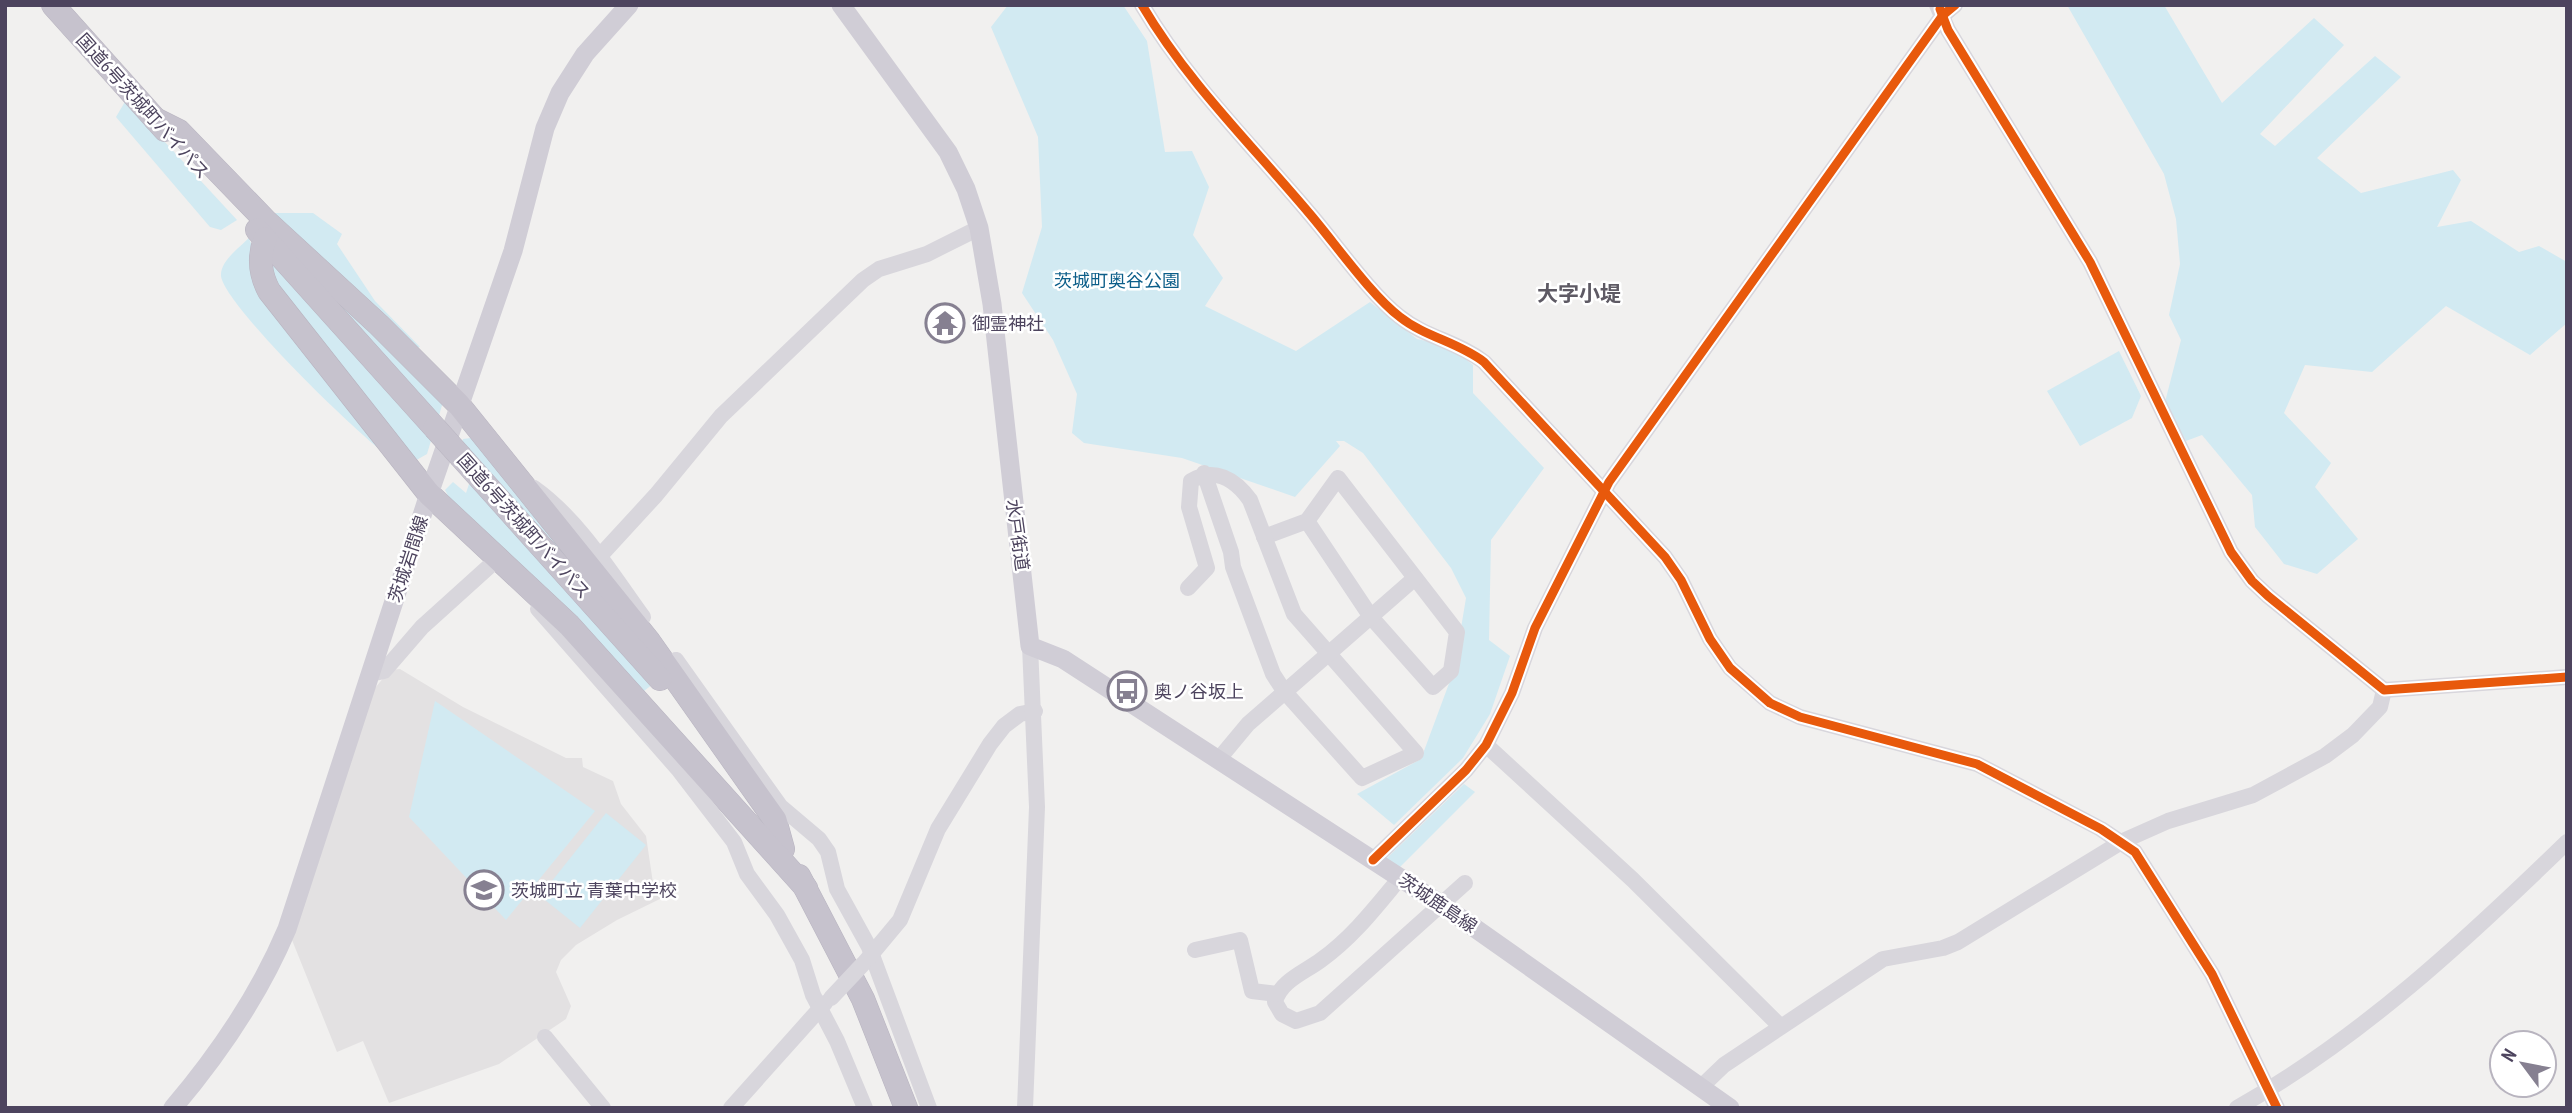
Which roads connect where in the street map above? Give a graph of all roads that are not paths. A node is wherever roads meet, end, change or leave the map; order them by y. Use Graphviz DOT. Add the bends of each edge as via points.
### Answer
graph roads {
  1 [pos="53,5"];
  2 [pos="629,5"];
  3 [pos="841,5"];
  4 [pos="1142,5"];
  5 [pos="1945,9"];
  6 [pos="979,229"];
  7 [pos="262,230"];
  8 [pos="459,405"];
  9 [pos="1204,474"];
  10 [pos="519,481"];
  11 [pos="1603,492"];
  12 [pos="429,494"];
  13 [pos="1307,521"];
  14 [pos="1264,537"];
  15 [pos="492,555"];
  16 [pos="599,556"];
  17 [pos="1415,578"];
  18 [pos="1188,588"];
  19 [pos="1371,617"];
  20 [pos="1030,646"];
  21 [pos="1327,654"];
  22 [pos="370,674"];
  23 [pos="2567,677"];
  24 [pos="2384,690"];
  25 [pos="1284,691"];
  26 [pos="1034,711"];
  27 [pos="1486,745"];
  28 [pos="1218,760"];
  29 [pos="2123,841"];
  30 [pos="2567,842"];
  31 [pos="783,849"];
  32 [pos="1373,860"];
  33 [pos="1400,878"];
  34 [pos="1465,883"];
  35 [pos="806,888"];
  36 [pos="1443,905"];
  37 [pos="1195,950"];
  38 [pos="868,960"];
  39 [pos="1277,994"];
  40 [pos="825,1003"];
  41 [pos="1780,1026"];
  42 [pos="545,1037"];
  43 [pos="1701,1087"];
  44 [pos="2270,1089"];
  45 [pos="173,1108"];
  46 [pos="603,1108"];
  47 [pos="731,1108"];
  48 [pos="865,1108"];
  49 [pos="905,1108"];
  50 [pos="929,1108"];
  51 [pos="1025,1108"];
  52 [pos="1730,1108"];
  53 [pos="2237,1108"];
  54 [pos="2277,1108"];
  1 -- 7 [label="highway, 国道6号茨城町バイパス"];
  2 -- 8 [label="main road, 茨城岩間線" via="584,54 550,115 513,251"];
  3 -- 6 [label="main road, 水戸街道" via="948,152"];
  4 -- 11 [label="street" via="1207,99 1388,306 1413,326 1461,346 1484,362"];
  5 -- 11 [label="street"];
  5 -- 24 [label="street" via="1948,30 2105,291 2231,552 2268,596"];
  6 -- 16 [label="street" via="927,254 879,269 863,280 728,409"];
  6 -- 20 [label="main road, 水戸街道" via="992,304"];
  7 -- 8 [label="highway" via="379,325"];
  7 -- 12 [label="highway" via="261,268 268,291"];
  7 -- 31 [label="highway, 国道6号茨城町バイパス, bridge" via="643,659 727,765"];
  8 -- 10 [label="highway"];
  8 -- 12 [label="main road, 茨城岩間線"];
  9 -- 14 [label="street" via="1216,473 1242,489"];
  9 -- 18 [label="street" via="1191,481 1189,508 1207,568"];
  9 -- 25 [label="street" via="1264,654"];
  10 -- 16 [label="street" via="548,498"];
  10 -- 31 [label="highway" via="648,640 732,756 775,820"];
  11 -- 27 [label="street" via="1535,628 1505,709"];
  11 -- 29 [label="street" via="1665,557 1730,668 1770,703 1800,717 1978,764"];
  12 -- 15 [label="highway"];
  12 -- 22 [label="main road, 茨城岩間線"];
  13 -- 14 [label="street"];
  13 -- 17 [label="street" via="1338,478"];
  13 -- 19 [label="street"];
  14 -- 21 [label="street" via="1290,606"];
  15 -- 22 [label="street" via="384,671"];
  15 -- 35 [label="highway" via="588,645"];
  15 -- 40 [label="street" via="734,842 752,883 788,932"];
  16 -- 38 [label="street" via="780,806 828,852 837,889"];
  17 -- 19 [label="street"];
  17 -- 19 [label="street" via="1457,632 1451,671 1433,687"];
  19 -- 21 [label="street"];
  20 -- 26 [label="street, 水戸街道"];
  20 -- 28 [label="main road, 茨城鹿島線" via="1063,659"];
  21 -- 25 [label="street"];
  21 -- 25 [label="street" via="1416,753 1362,778"];
  22 -- 45 [label="main road, 茨城岩間線" via="276,955 210,1061"];
  23 -- 24 [label="street"];
  24 -- 29 [label="street" via="2380,707 2325,755 2253,795 2168,821"];
  25 -- 28 [label="street"];
  26 -- 38 [label="street" via="1020,714 1004,726 990,744 938,829 900,920"];
  26 -- 51 [label="street, 水戸街道" via="1036,872"];
  27 -- 32 [label="street"];
  27 -- 41 [label="street" via="1633,880"];
  28 -- 32 [label="main road, 茨城鹿島線"];
  29 -- 41 [label="street" via="1958,942 1883,959"];
  29 -- 44 [label="street" via="2207,965"];
  30 -- 44 [label="street" via="2400,996"];
  31 -- 35 [label="highway, 国道6号茨城町バイパス"];
  32 -- 33 [label="main road, 茨城鹿島線"];
  33 -- 36 [label="main road, 茨城鹿島線"];
  33 -- 39 [label="street" via="1345,941"];
  34 -- 36 [label="street"];
  35 -- 49 [label="highway, 国道6号茨城町バイパス" via="863,999"];
  36 -- 39 [label="street" via="1320,1013 1306,1020 1289,1019 1276,1007"];
  36 -- 43 [label="main road, 茨城鹿島線"];
  37 -- 39 [label="street" via="1240,940 1252,991"];
  38 -- 40 [label="street, bridge"];
  38 -- 50 [label="street"];
  40 -- 47 [label="street"];
  40 -- 48 [label="street"];
  41 -- 43 [label="street"];
  42 -- 46 [label="street"];
  43 -- 52 [label="main road, 茨城鹿島線"];
  44 -- 53 [label="street"];
  44 -- 54 [label="street"];
}
